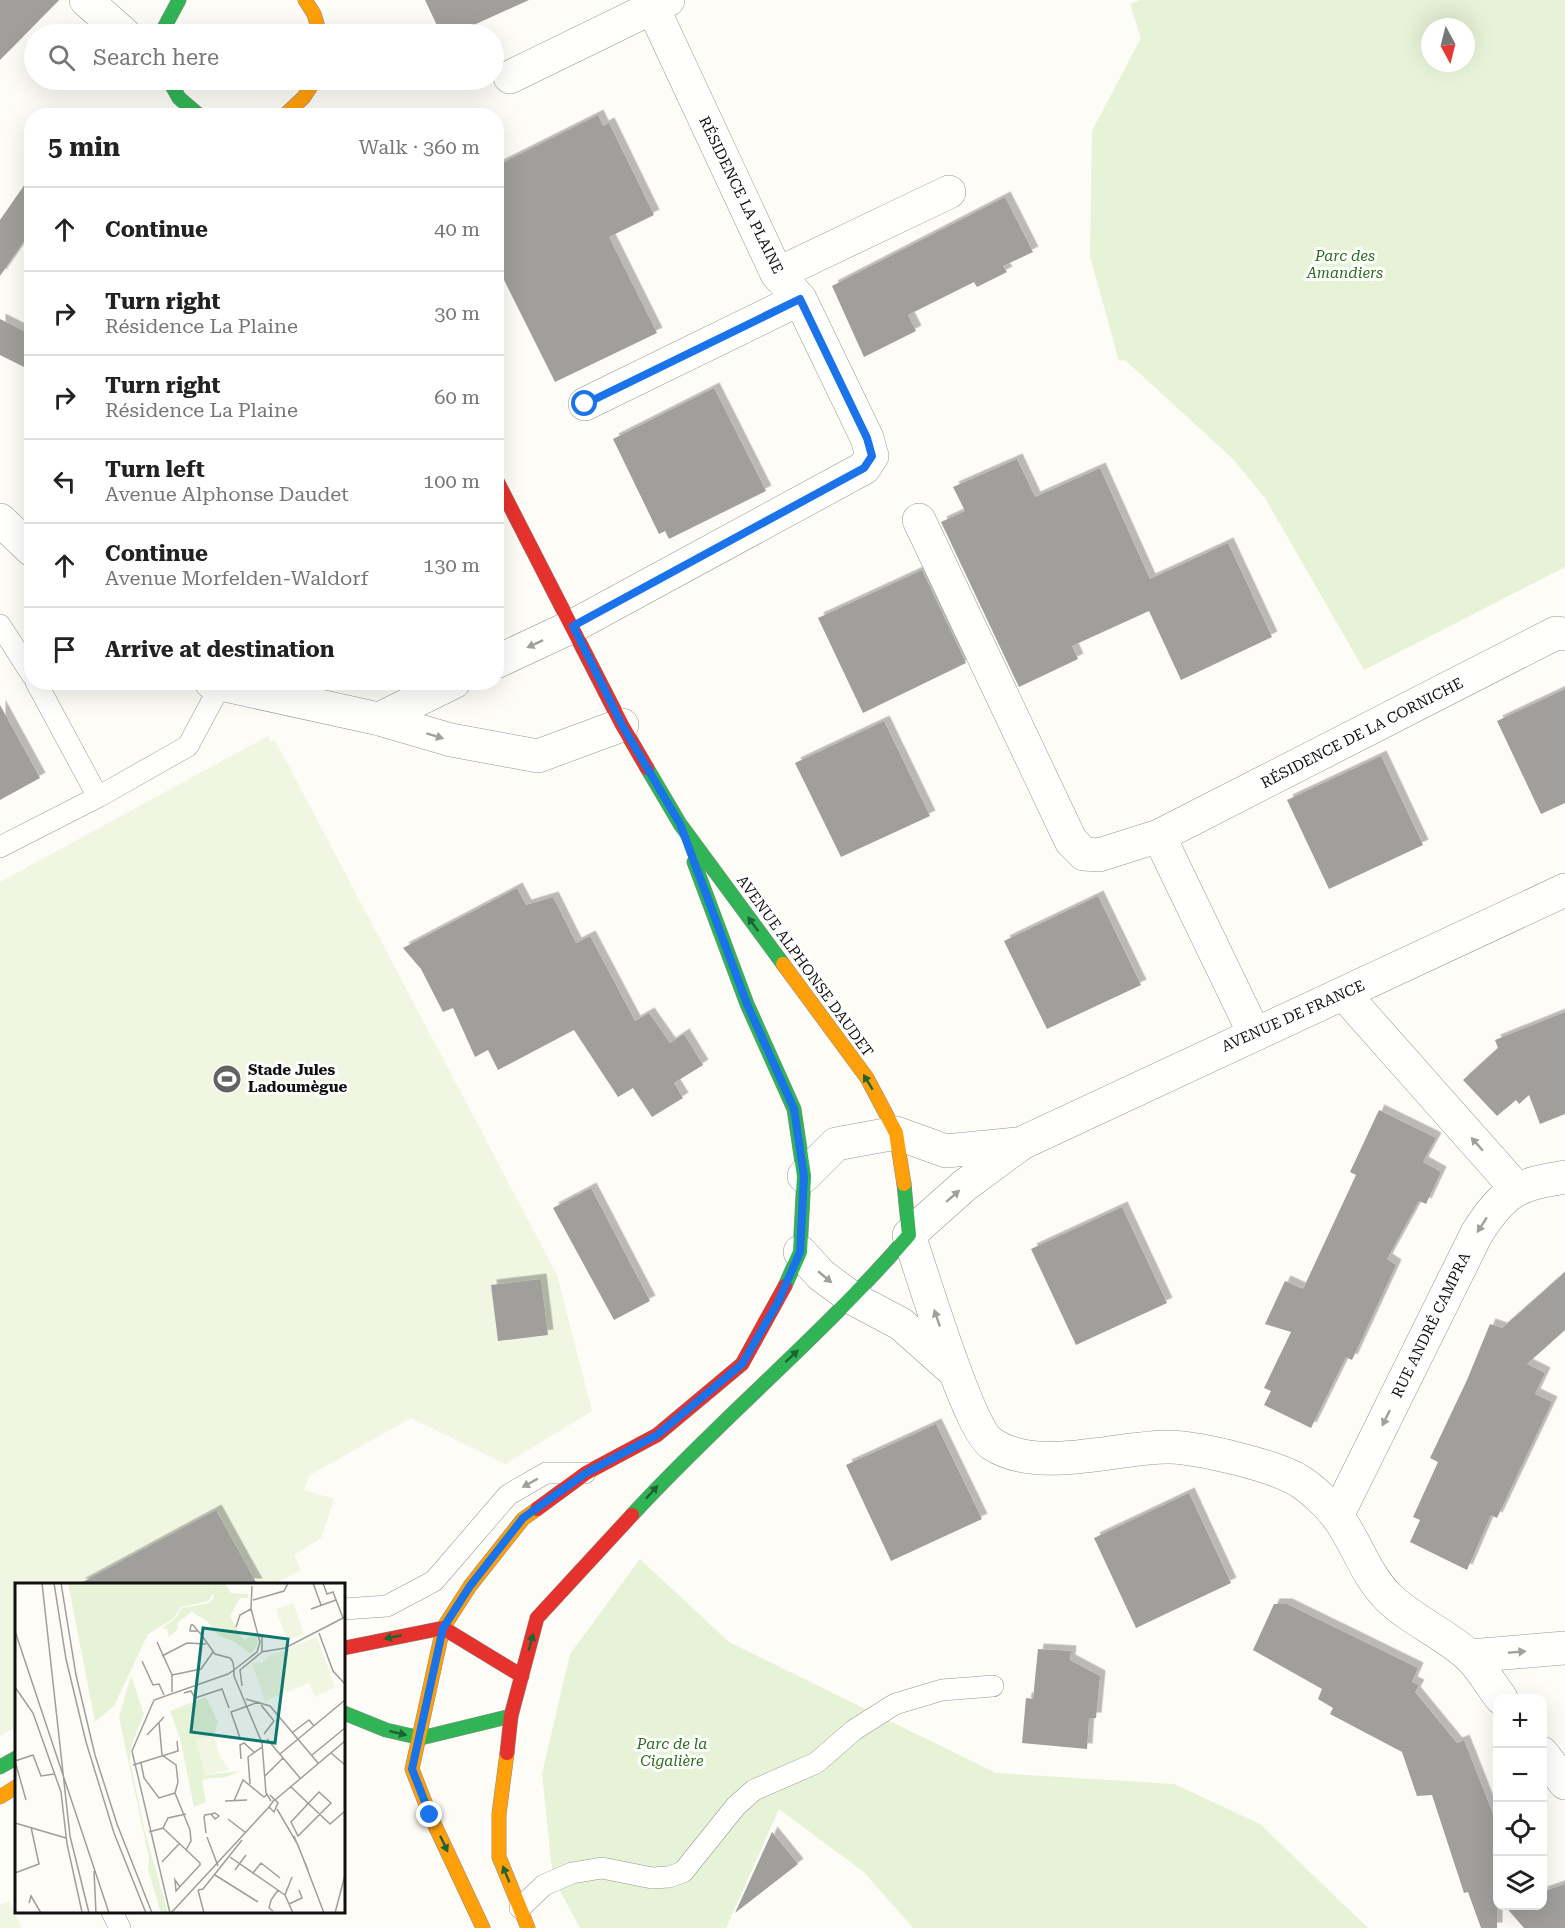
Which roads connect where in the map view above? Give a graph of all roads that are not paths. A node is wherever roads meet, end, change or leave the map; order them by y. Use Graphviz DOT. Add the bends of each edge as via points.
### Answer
graph roads {
  1 [pos="86,0"];
  2 [pos="179,0"];
  3 [pos="305,0"];
  4 [pos="661,4"];
  5 [pos="113,24"];
  6 [pos="166,24"];
  7 [pos="317,24"];
  8 [pos="510,77"];
  9 [pos="175,90"];
  10 [pos="311,90"];
  11 [pos="191,108"];
  12 [pos="297,108"];
  13 [pos="949,192"];
  14 [pos="777,274"];
  15 [pos="800,299"];
  16 [pos="585,404"];
  17 [pos="504,494"];
  18 [pos="0,520"];
  19 [pos="919,520"];
  20 [pos="24,542"];
  21 [pos="0,625"];
  22 [pos="573,626"];
  23 [pos="1565,634"];
  24 [pos="504,658"];
  25 [pos="24,662"];
  26 [pos="40,690"];
  27 [pos="212,690"];
  28 [pos="243,690"];
  29 [pos="438,690"];
  30 [pos="379,719"];
  31 [pos="622,725"];
  32 [pos="98,797"];
  33 [pos="680,824"];
  34 [pos="1159,836"];
  35 [pos="0,848"];
  36 [pos="1565,890"];
  37 [pos="1344,994"];
  38 [pos="1254,1033"];
  39 [pos="896,1133"];
  40 [pos="1022,1143"];
  41 [pos="804,1176"];
  42 [pos="1565,1177"];
  43 [pos="1516,1188"];
  44 [pos="909,1235"];
  45 [pos="800,1252"];
  46 [pos="852,1298"];
  47 [pos="956,1373"];
  48 [pos="586,1473"];
  49 [pos="1337,1516"];
  50 [pos="435,1581"];
  51 [pos="345,1609"];
  52 [pos="443,1628"];
  53 [pos="345,1648"];
  54 [pos="1565,1648"];
  55 [pos="1469,1656"];
  56 [pos="522,1676"];
  57 [pos="993,1686"];
  58 [pos="1498,1694"];
  59 [pos="345,1713"];
  60 [pos="511,1716"];
  61 [pos="421,1738"];
  62 [pos="15,1759"];
  63 [pos="1547,1760"];
  64 [pos="0,1767"];
  65 [pos="1565,1783"];
  66 [pos="15,1789"];
  67 [pos="0,1797"];
  68 [pos="113,1913"];
  69 [pos="524,1918"];
  70 [pos="120,1928"];
  71 [pos="483,1928"];
  1 -- 5 [label="street"];
  2 -- 6 [label="main road"];
  3 -- 7 [label="main road"];
  4 -- 8 [label="street"];
  4 -- 14 [label="street, RÉSIDENCE LA PLAINE"];
  9 -- 11 [label="main road"];
  10 -- 12 [label="main road" via="307,102"];
  13 -- 14 [label="street"];
  14 -- 15 [label="street, RÉSIDENCE LA PLAINE"];
  15 -- 16 [label="street"];
  15 -- 22 [label="street, RÉSIDENCE LA PLAINE" via="867,438 872,456 864,468"];
  17 -- 22 [label="main road, AVENUE ALPHONSE DAUDET"];
  18 -- 20 [label="street"];
  19 -- 34 [label="street, RÉSIDENCE DE LA CORNICHE" via="1071,841 1084,854 1099,855"];
  21 -- 25 [label="lane"];
  22 -- 24 [label="street, RÉSIDENCE LA PLAINE, one-way"];
  22 -- 31 [label="main road, AVENUE ALPHONSE DAUDET"];
  23 -- 34 [label="street, RÉSIDENCE DE LA CORNICHE" via="1556,633"];
  26 -- 32 [label="lane"];
  27 -- 32 [label="lane" via="188,746"];
  28 -- 30 [label="street"];
  29 -- 30 [label="street"];
  30 -- 31 [label="street, one-way" via="451,740 538,756"];
  31 -- 33 [label="main road, AVENUE ALPHONSE DAUDET"];
  32 -- 35 [label="lane"];
  39 -- 33 [label="main road, AVENUE ALPHONSE DAUDET, one-way" via="867,1078"];
  33 -- 41 [label="main road, AVENUE ALPHONSE DAUDET" via="747,1004 794,1109"];
  34 -- 38 [label="street"];
  36 -- 37 [label="street, AVENUE DE FRANCE"];
  37 -- 38 [label="street, AVENUE DE FRANCE"];
  43 -- 37 [label="street, one-way"];
  38 -- 40 [label="street, AVENUE DE FRANCE"];
  39 -- 40 [label="street, AVENUE DE FRANCE" via="946,1151"];
  39 -- 41 [label="street" via="836,1144"];
  39 -- 44 [label="main road, AVENUE ALPHONSE DAUDET"];
  44 -- 40 [label="street, AVENUE DE FRANCE, one-way" via="965,1185"];
  41 -- 45 [label="main road, AVENUE ALPHONSE DAUDET"];
  42 -- 43 [label="street, RUE ANDRÉ CAMPRA"];
  43 -- 49 [label="street, RUE ANDRÉ CAMPRA, one-way" via="1493,1207 1477,1233"];
  44 -- 46 [label="main road"];
  47 -- 44 [label="street, one-way"];
  45 -- 46 [label="street, one-way" via="821,1275"];
  45 -- 48 [label="main road" via="778,1302 742,1364 657,1435"];
  46 -- 47 [label="street" via="901,1324"];
  56 -- 46 [label="main road, one-way" via="537,1618 682,1460"];
  47 -- 49 [label="street" via="978,1425 990,1443 1008,1452 1033,1458 1171,1447 1210,1453 1277,1471 1301,1482"];
  48 -- 50 [label="lane, one-way" via="546,1473 508,1495"];
  48 -- 52 [label="main road" via="523,1518"];
  49 -- 55 [label="street" via="1388,1597"];
  50 -- 51 [label="lane" via="387,1606"];
  50 -- 52 [label="lane"];
  52 -- 53 [label="main road, one-way"];
  52 -- 56 [label="main road"];
  52 -- 61 [label="main road"];
  55 -- 54 [label="street, one-way"];
  55 -- 58 [label="street"];
  56 -- 60 [label="main road"];
  57 -- 69 [label="lane" via="942,1690 895,1704 816,1763 754,1790 736,1806 683,1872 651,1878 602,1868 572,1873 544,1885"];
  59 -- 61 [label="main road, one-way" via="386,1730"];
  60 -- 61 [label="main road"];
  69 -- 60 [label="main road, one-way" via="499,1857 499,1814"];
  61 -- 71 [label="main road, one-way" via="412,1769"];
  62 -- 64 [label="main road"];
  63 -- 65 [label="street"];
  66 -- 67 [label="main road"];
  68 -- 70 [label="lane"];
}
